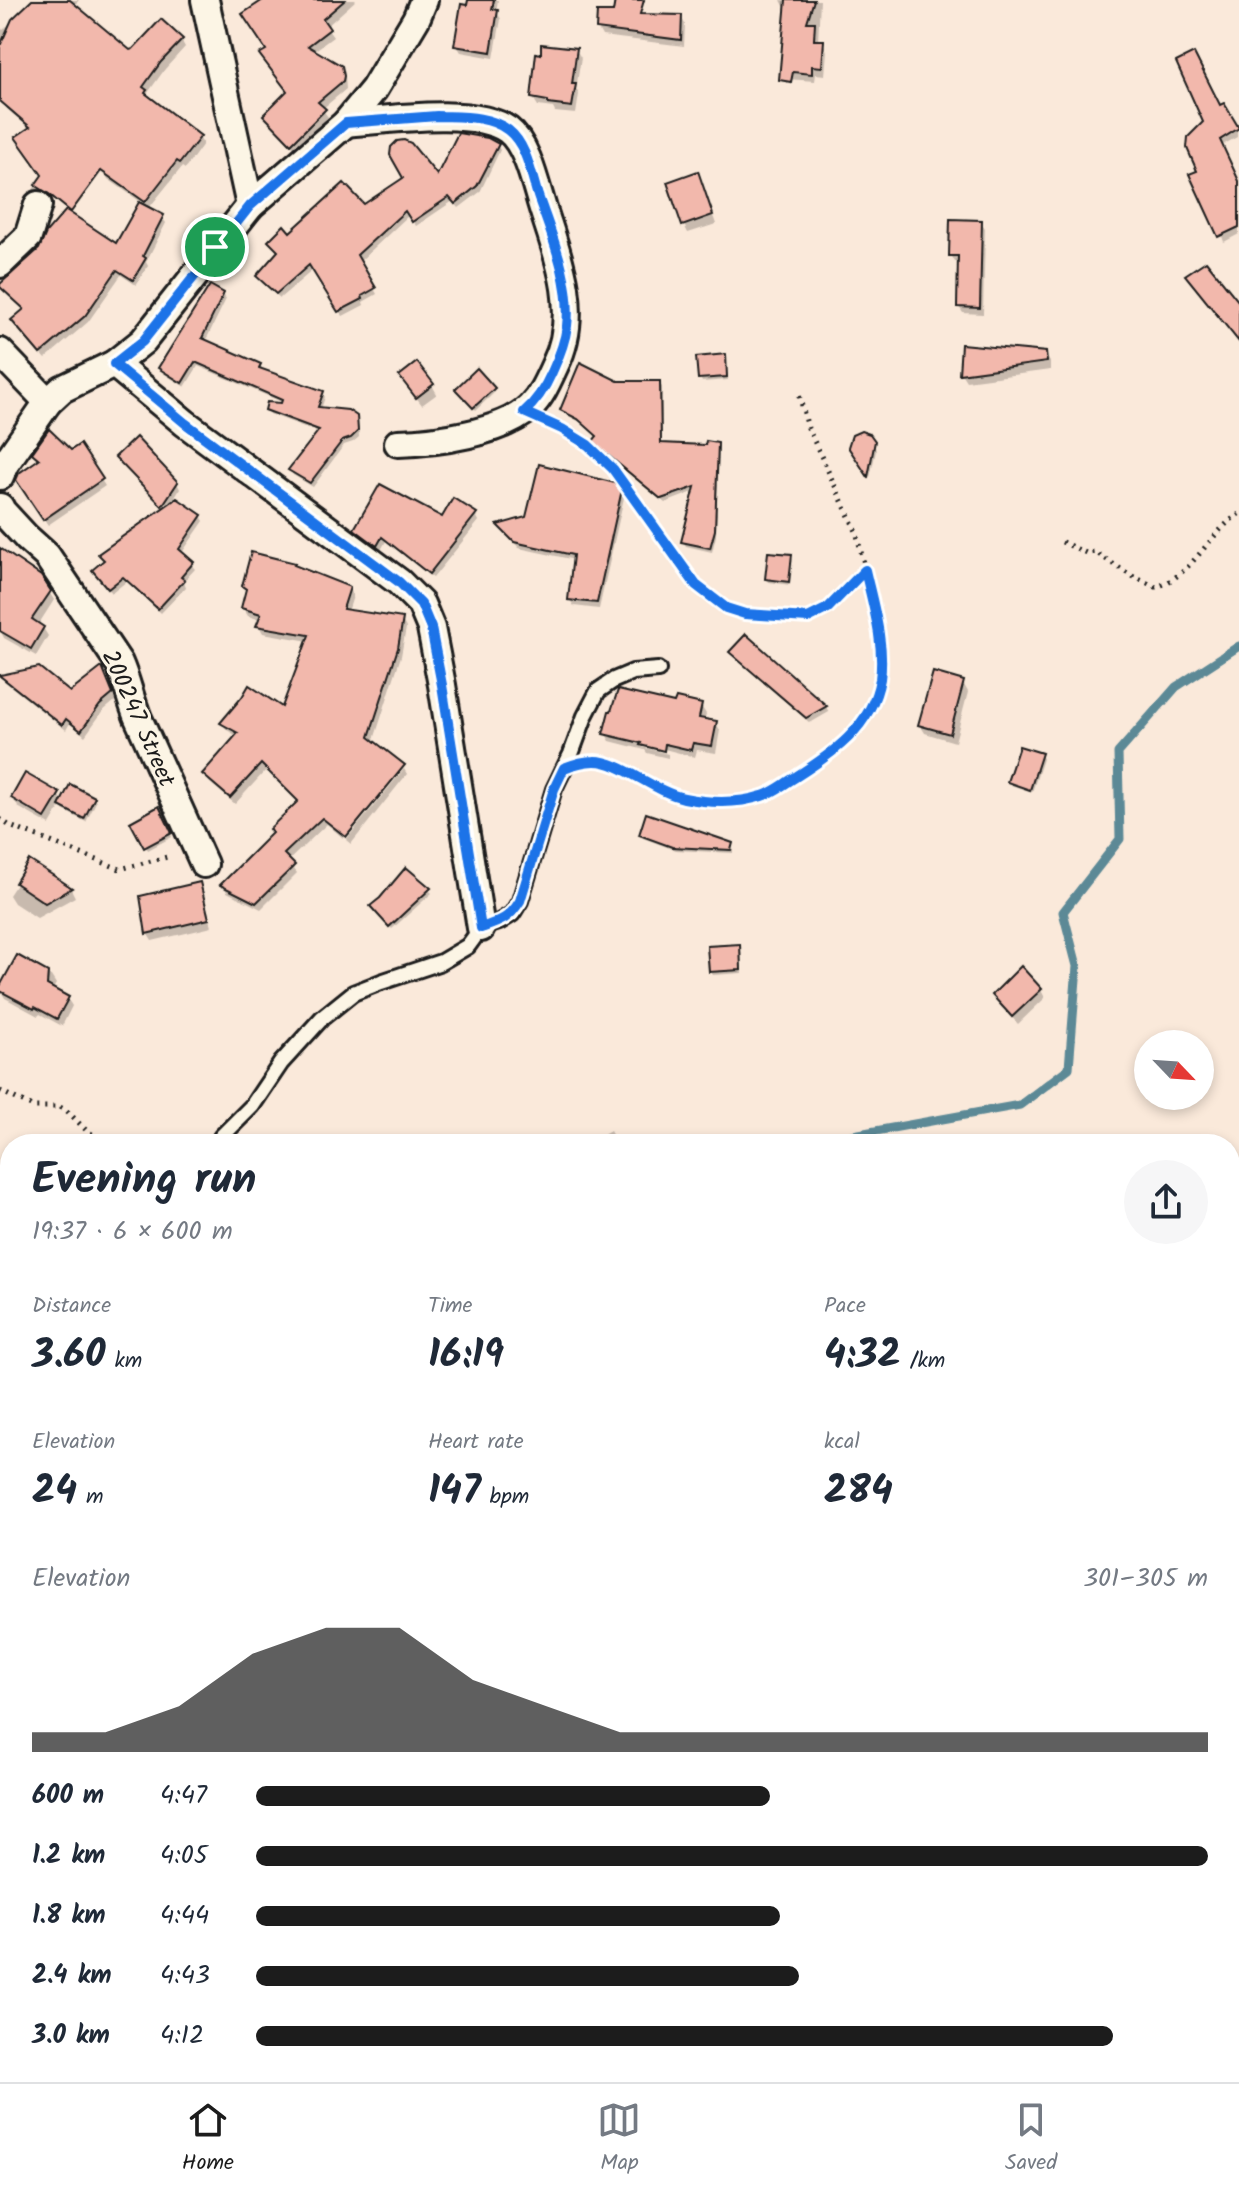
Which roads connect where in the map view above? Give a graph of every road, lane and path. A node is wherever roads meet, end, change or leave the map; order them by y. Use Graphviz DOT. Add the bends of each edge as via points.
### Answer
graph roads {
  1 [pos="205,0"];
  2 [pos="424,0"];
  3 [pos="346,123"];
  4 [pos="38,205"];
  5 [pos="250,206"];
  6 [pos="0,264"];
  7 [pos="0,352"];
  8 [pos="114,364"];
  9 [pos="798,391"];
  10 [pos="48,402"];
  11 [pos="524,412"];
  12 [pos="398,443"];
  13 [pos="3,470"];
  14 [pos="0,507"];
  15 [pos="1239,514"];
  16 [pos="1062,542"];
  17 [pos="865,570"];
  18 [pos="658,670"];
  19 [pos="564,768"];
  20 [pos="0,819"];
  21 [pos="200,856"];
  22 [pos="481,928"];
  23 [pos="0,1091"];
  24 [pos="92,1134"];
  25 [pos="224,1134"];
  1 -- 5 [label="street"];
  2 -- 3 [label="street" via="374,89"];
  3 -- 5 [label="street"];
  3 -- 11 [label="street" via="437,116 486,119 509,130 525,151 565,288 567,325 548,382"];
  4 -- 6 [label="street" via="28,237"];
  5 -- 8 [label="street" via="143,341"];
  7 -- 10 [label="street"];
  8 -- 10 [label="street" via="62,389"];
  8 -- 22 [label="street" via="421,604 442,685"];
  9 -- 17 [label="path" via="808,428 856,531"];
  10 -- 13 [label="street"];
  11 -- 12 [label="street" via="460,436"];
  11 -- 17 [label="path" via="588,445 613,469 696,585 726,608 808,618 828,608"];
  14 -- 21 [label="street, 200247 Street" via="47,556 119,663"];
  15 -- 16 [label="path" via="1182,572 1156,587 1095,552"];
  17 -- 19 [label="path" via="880,648 880,680 868,713 849,739 813,766 765,795 732,802 682,798 597,760"];
  18 -- 19 [label="lane" via="633,672 598,691"];
  19 -- 22 [label="lane" via="520,901 512,914"];
  20 -- 21 [label="path" via="120,869"];
  22 -- 25 [label="lane" via="468,946 441,962 353,993 322,1018"];
  23 -- 24 [label="path" via="33,1107 60,1107"];
}
